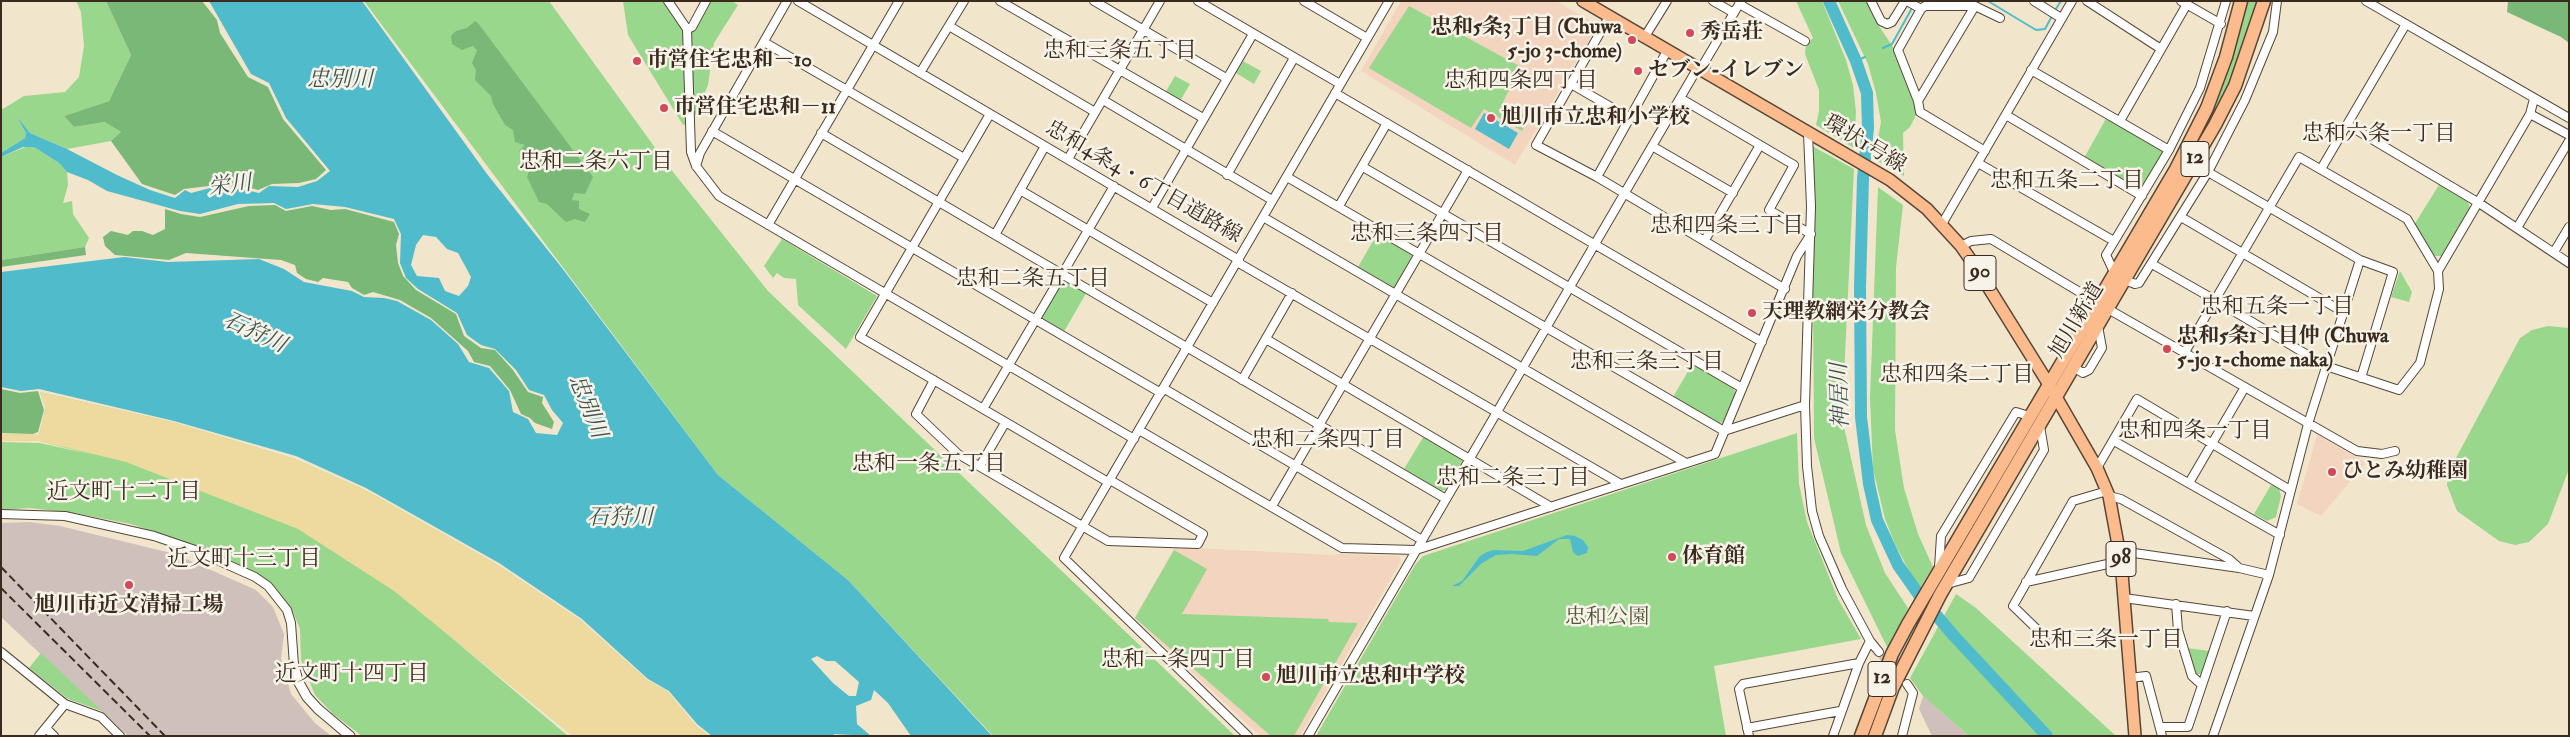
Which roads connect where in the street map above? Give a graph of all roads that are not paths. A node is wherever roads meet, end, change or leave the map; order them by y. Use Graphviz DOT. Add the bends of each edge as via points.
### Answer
graph roads {
  1 [pos="668,1"];
  2 [pos="706,1"];
  3 [pos="787,1"];
  4 [pos="798,1"];
  5 [pos="899,1"];
  6 [pos="964,1"];
  7 [pos="1000,1"];
  8 [pos="1094,1"];
  9 [pos="1160,1"];
  10 [pos="1198,1"];
  11 [pos="1304,1"];
  12 [pos="1389,1"];
  13 [pos="1582,1"];
  14 [pos="1666,1"];
  15 [pos="1713,1"];
  16 [pos="1871,1"];
  17 [pos="2034,1"];
  18 [pos="2072,1"];
  19 [pos="2087,1"];
  20 [pos="2226,1"];
  21 [pos="2241,1"];
  22 [pos="2264,1"];
  23 [pos="2277,1"];
  24 [pos="2366,1"];
  25 [pos="1740,3"];
  26 [pos="2184,3"];
  27 [pos="1912,4"];
  28 [pos="1975,6"];
  29 [pos="2053,11"];
  30 [pos="1734,13"];
  31 [pos="1609,17"];
  32 [pos="2000,18"];
  33 [pos="2221,24"];
  34 [pos="2406,24"];
  35 [pos="949,26"];
  36 [pos="687,29"];
  37 [pos="1143,30"];
  38 [pos="1253,34"];
  39 [pos="1367,38"];
  40 [pos="1644,38"];
  41 [pos="1804,41"];
  42 [pos="764,42"];
  43 [pos="873,45"];
  44 [pos="2161,49"];
  45 [pos="1667,51"];
  46 [pos="1294,58"];
  47 [pos="1699,69"];
  48 [pos="2031,70"];
  49 [pos="1120,71"];
  50 [pos="920,73"];
  51 [pos="1226,78"];
  52 [pos="1340,84"];
  53 [pos="1571,84"];
  54 [pos="847,89"];
  55 [pos="1335,93"];
  56 [pos="1680,98"];
  57 [pos="2534,99"];
  58 [pos="1102,100"];
  59 [pos="1918,100"];
  60 [pos="1095,112"];
  61 [pos="990,114"];
  62 [pos="2530,114"];
  63 [pos="2006,115"];
  64 [pos="1203,118"];
  65 [pos="1630,118"];
  66 [pos="2569,118"];
  67 [pos="2120,121"];
  68 [pos="1387,123"];
  69 [pos="2348,125"];
  70 [pos="712,131"];
  71 [pos="821,133"];
  72 [pos="1808,133"];
  73 [pos="2569,135"];
  74 [pos="2569,141"];
  75 [pos="1760,145"];
  76 [pos="1045,146"];
  77 [pos="1652,146"];
  78 [pos="1186,149"];
  79 [pos="2169,150"];
  80 [pos="1985,151"];
  81 [pos="964,158"];
  82 [pos="1068,159"];
  83 [pos="1978,163"];
  84 [pos="696,166"];
  85 [pos="1362,167"];
  86 [pos="2322,169"];
  87 [pos="1468,170"];
  88 [pos="2208,172"];
  89 [pos="1227,175"];
  90 [pos="1287,177"];
  91 [pos="1597,177"];
  92 [pos="795,179"];
  93 [pos="1114,186"];
  94 [pos="1020,190"];
  95 [pos="1733,193"];
  96 [pos="1624,194"];
  97 [pos="2142,196"];
  98 [pos="1272,200"];
  99 [pos="939,202"];
  100 [pos="2479,204"];
  101 [pos="1339,206"];
  102 [pos="2270,207"];
  103 [pos="1152,208"];
  104 [pos="1444,214"];
  105 [pos="1263,217"];
  106 [pos="2181,217"];
  107 [pos="1942,224"];
  108 [pos="768,225"];
  109 [pos="2569,227"];
  110 [pos="2517,228"];
  111 [pos="1088,230"];
  112 [pos="1811,234"];
  113 [pos="995,235"];
  114 [pos="1705,240"];
  115 [pos="2114,241"];
  116 [pos="1595,244"];
  117 [pos="1961,246"];
  118 [pos="912,248"];
  119 [pos="2554,252"];
  120 [pos="2243,253"];
  121 [pos="1420,254"];
  122 [pos="2360,260"];
  123 [pos="1238,261"];
  124 [pos="2569,262"];
  125 [pos="2152,264"];
  126 [pos="2114,272"];
  127 [pos="2438,272"];
  128 [pos="1062,274"];
  129 [pos="2125,280"];
  130 [pos="1570,288"];
  131 [pos="1785,289"];
  132 [pos="886,293"];
  133 [pos="1292,293"];
  134 [pos="1396,294"];
  135 [pos="2215,300"];
  136 [pos="1213,303"];
  137 [pos="2102,306"];
  138 [pos="2343,312"];
  139 [pos="1035,319"];
  140 [pos="1546,328"];
  141 [pos="1370,338"];
  142 [pos="1266,339"];
  143 [pos="1762,342"];
  144 [pos="1188,348"];
  145 [pos="2185,352"];
  146 [pos="1008,365"];
  147 [pos="2326,366"];
  148 [pos="1522,368"];
  149 [pos="2361,378"];
  150 [pos="934,380"];
  151 [pos="1242,380"];
  152 [pos="2048,383"];
  153 [pos="1343,384"];
  154 [pos="2245,387"];
  155 [pos="1742,388"];
  156 [pos="1162,391"];
  157 [pos="2055,397"];
  158 [pos="1805,405"];
  159 [pos="983,409"];
  160 [pos="1496,412"];
  161 [pos="1005,423"];
  162 [pos="1320,424"];
  163 [pos="2308,424"];
  164 [pos="1139,430"];
  165 [pos="1724,431"];
  166 [pos="1134,439"];
  167 [pos="2114,441"];
  168 [pos="2212,443"];
  169 [pos="2395,452"];
  170 [pos="1470,458"];
  171 [pos="1686,463"];
  172 [pos="980,466"];
  173 [pos="1296,466"];
  174 [pos="2097,468"];
  175 [pos="1109,481"];
  176 [pos="2189,483"];
  177 [pos="1619,484"];
  178 [pos="2290,490"];
  179 [pos="2108,494"];
  180 [pos="1446,499"];
  181 [pos="1272,506"];
  182 [pos="1551,507"];
  183 [pos="1,514"];
  184 [pos="1083,525"];
  185 [pos="2280,536"];
  186 [pos="1422,540"];
  187 [pos="1416,550"];
  188 [pos="2121,556"];
  189 [pos="2239,568"];
  190 [pos="2269,575"];
  191 [pos="2026,582"];
  192 [pos="1935,590"];
  193 [pos="2124,598"];
  194 [pos="2176,604"];
  195 [pos="2227,611"];
  196 [pos="2254,616"];
  197 [pos="2045,637"];
  198 [pos="1870,640"];
  199 [pos="1,652"];
  200 [pos="1879,652"];
  201 [pos="1858,663"];
  202 [pos="294,665"];
  203 [pos="2130,678"];
  204 [pos="1907,684"];
  205 [pos="2202,685"];
  206 [pos="65,704"];
  207 [pos="1840,711"];
  208 [pos="2160,727"];
  209 [pos="46,728"];
  210 [pos="1748,732"];
  211 [pos="39,736"];
  212 [pos="54,736"];
  213 [pos="120,736"];
  214 [pos="350,736"];
  215 [pos="1248,736"];
  216 [pos="1308,736"];
  217 [pos="1833,736"];
  218 [pos="1861,736"];
  219 [pos="1875,736"];
  220 [pos="1902,736"];
  221 [pos="2135,736"];
  222 [pos="2162,736"];
  223 [pos="2213,736"];
  1 -- 36 [label="street"];
  2 -- 36 [label="street" via="692,27"];
  3 -- 42 [label="street"];
  4 -- 43 [label="street, 忠和4条4・6丁目道路線"];
  5 -- 43 [label="street"];
  6 -- 35 [label="street"];
  7 -- 49 [label="street"];
  8 -- 37 [label="street"];
  9 -- 37 [label="street"];
  10 -- 38 [label="street"];
  11 -- 39 [label="street"];
  12 -- 39 [label="street, 忠和4条4・6丁目道路線"];
  13 -- 31 [label="main road, 環状1号線 / 90"];
  14 -- 40 [label="street"];
  15 -- 30 [label="street"];
  16 -- 27 [label="street" via="1881,21 1887,24"];
  17 -- 29 [label="street"];
  18 -- 29 [label="street"];
  19 -- 44 [label="street"];
  20 -- 33 [label="street"];
  21 -- 126 [label="highway, 旭川新道 / 12" via="2226,57 2207,108 2176,169"];
  22 -- 129 [label="highway, 旭川新道 / 12" via="2235,86"];
  23 -- 88 [label="street" via="2269,41 2245,100"];
  24 -- 34 [label="street"];
  25 -- 30 [label="street"];
  25 -- 41 [label="street"];
  26 -- 33 [label="street"];
  26 -- 44 [label="street"];
  27 -- 28 [label="street"];
  27 -- 59 [label="street" via="1898,50"];
  28 -- 32 [label="street"];
  28 -- 59 [label="street"];
  29 -- 48 [label="street"];
  30 -- 47 [label="street"];
  31 -- 40 [label="main road, 環状1号線 / 90"];
  31 -- 53 [label="street"];
  33 -- 79 [label="street" via="2200,88"];
  34 -- 57 [label="street"];
  34 -- 69 [label="street"];
  35 -- 50 [label="street"];
  35 -- 60 [label="street"];
  36 -- 84 [label="street" via="689,124 691,152"];
  37 -- 49 [label="street"];
  37 -- 51 [label="street"];
  38 -- 46 [label="street"];
  38 -- 51 [label="street"];
  39 -- 52 [label="street, 忠和4条4・6丁目道路線"];
  40 -- 45 [label="main road, 環状1号線 / 90"];
  42 -- 54 [label="street"];
  42 -- 70 [label="street"];
  43 -- 50 [label="street, 忠和4条4・6丁目道路線"];
  43 -- 54 [label="street"];
  44 -- 67 [label="street"];
  45 -- 47 [label="main road, 環状1号線 / 90"];
  45 -- 65 [label="street"];
  46 -- 52 [label="street"];
  46 -- 89 [label="street"];
  47 -- 56 [label="street"];
  47 -- 72 [label="main road, 環状1号線 / 90"];
  48 -- 63 [label="street"];
  48 -- 67 [label="street"];
  49 -- 58 [label="street"];
  49 -- 64 [label="street"];
  50 -- 61 [label="street, 忠和4条4・6丁目道路線"];
  51 -- 64 [label="street"];
  52 -- 55 [label="street, 忠和4条4・6丁目道路線"];
  53 -- 65 [label="street"];
  53 -- 91 [label="street" via="1536,145"];
  54 -- 71 [label="street"];
  54 -- 81 [label="street"];
  55 -- 68 [label="street"];
  55 -- 90 [label="street, 忠和4条4・6丁目道路線"];
  56 -- 75 [label="street"];
  56 -- 77 [label="street"];
  57 -- 62 [label="street"];
  57 -- 66 [label="street"];
  58 -- 60 [label="street"];
  58 -- 78 [label="street"];
  59 -- 80 [label="street" via="1920,112"];
  60 -- 82 [label="street"];
  61 -- 76 [label="street, 忠和4条4・6丁目道路線"];
  61 -- 81 [label="street"];
  62 -- 73 [label="street"];
  62 -- 100 [label="street"];
  63 -- 80 [label="street"];
  63 -- 97 [label="street"];
  64 -- 78 [label="street"];
  65 -- 91 [label="street"];
  67 -- 79 [label="street"];
  68 -- 85 [label="street"];
  68 -- 87 [label="street"];
  69 -- 86 [label="street"];
  69 -- 100 [label="street"];
  70 -- 84 [label="street"];
  70 -- 92 [label="street"];
  71 -- 92 [label="street"];
  71 -- 99 [label="street"];
  72 -- 107 [label="main road, 環状1号線 / 90" via="1890,180"];
  72 -- 112 [label="street"];
  74 -- 110 [label="street"];
  75 -- 95 [label="street"];
  75 -- 112 [label="street" via="1794,165 1769,210"];
  76 -- 82 [label="street, 忠和4条4・6丁目道路線"];
  76 -- 94 [label="street"];
  77 -- 95 [label="street"];
  77 -- 96 [label="street"];
  78 -- 89 [label="street"];
  78 -- 103 [label="street"];
  79 -- 97 [label="street"];
  80 -- 83 [label="street"];
  81 -- 99 [label="street"];
  82 -- 93 [label="street, 忠和4条4・6丁目道路線"];
  83 -- 107 [label="street"];
  83 -- 115 [label="street"];
  84 -- 108 [label="street" via="719,196"];
  85 -- 101 [label="street"];
  85 -- 104 [label="street"];
  86 -- 102 [label="street" via="2299,158"];
  86 -- 127 [label="street" via="2407,219"];
  87 -- 104 [label="street"];
  87 -- 116 [label="street"];
  88 -- 102 [label="street"];
  88 -- 106 [label="street"];
  89 -- 98 [label="street"];
  90 -- 98 [label="street, 忠和4条4・6丁目道路線"];
  90 -- 101 [label="street"];
  91 -- 96 [label="street"];
  92 -- 108 [label="street"];
  92 -- 118 [label="street"];
  93 -- 103 [label="street, 忠和4条4・6丁目道路線"];
  93 -- 111 [label="street"];
  94 -- 111 [label="street"];
  94 -- 113 [label="street"];
  95 -- 114 [label="street"];
  96 -- 114 [label="street"];
  96 -- 116 [label="street"];
  97 -- 115 [label="street"];
  98 -- 105 [label="street, 忠和4条4・6丁目道路線"];
  99 -- 113 [label="street"];
  99 -- 118 [label="street"];
  100 -- 110 [label="street"];
  100 -- 127 [label="street"];
  101 -- 121 [label="street"];
  102 -- 120 [label="street"];
  102 -- 122 [label="street"];
  103 -- 123 [label="street, 忠和4条4・6丁目道路線"];
  104 -- 121 [label="street"];
  104 -- 130 [label="street"];
  105 -- 123 [label="street, 忠和4条4・6丁目道路線"];
  105 -- 134 [label="street"];
  106 -- 120 [label="street"];
  106 -- 125 [label="street"];
  107 -- 117 [label="main road, 環状1号線 / 90"];
  108 -- 132 [label="street"];
  109 -- 119 [label="street"];
  110 -- 119 [label="street"];
  111 -- 128 [label="street"];
  111 -- 136 [label="street"];
  112 -- 131 [label="street" via="1797,256"];
  112 -- 158 [label="street"];
  113 -- 128 [label="street"];
  114 -- 131 [label="street"];
  115 -- 126 [label="street" via="2106,255"];
  116 -- 130 [label="street"];
  116 -- 143 [label="street"];
  117 -- 137 [label="street" via="1971,241 1991,240"];
  117 -- 152 [label="main road, 環状1号線 / 90"];
  118 -- 132 [label="street"];
  118 -- 139 [label="street"];
  119 -- 124 [label="street"];
  120 -- 135 [label="street"];
  120 -- 138 [label="street"];
  121 -- 134 [label="street"];
  121 -- 140 [label="street"];
  122 -- 138 [label="street"];
  122 -- 149 [label="street" via="2393,272"];
  123 -- 133 [label="street"];
  123 -- 136 [label="street"];
  125 -- 129 [label="street" via="2139,283"];
  125 -- 135 [label="street"];
  126 -- 137 [label="highway, 旭川新道 / 12"];
  127 -- 149 [label="street" via="2439,289 2420,363 2399,390"];
  128 -- 139 [label="street"];
  128 -- 144 [label="street"];
  129 -- 137 [label="highway, 旭川新道 / 12"];
  130 -- 140 [label="street"];
  130 -- 155 [label="street"];
  131 -- 143 [label="street"];
  132 -- 146 [label="street"];
  132 -- 150 [label="street" via="860,337"];
  133 -- 141 [label="street"];
  133 -- 142 [label="street"];
  134 -- 141 [label="street"];
  134 -- 148 [label="street"];
  135 -- 145 [label="street"];
  135 -- 147 [label="street"];
  136 -- 144 [label="street"];
  137 -- 145 [label="street"];
  137 -- 152 [label="highway, 旭川新道 / 12"];
  137 -- 157 [label="highway, 旭川新道 / 12" via="2098,326"];
  138 -- 147 [label="street"];
  139 -- 146 [label="street"];
  139 -- 156 [label="street"];
  140 -- 148 [label="street"];
  140 -- 165 [label="street"];
  141 -- 153 [label="street"];
  141 -- 160 [label="street"];
  142 -- 151 [label="street"];
  142 -- 153 [label="street"];
  143 -- 155 [label="street"];
  144 -- 151 [label="street"];
  144 -- 156 [label="street"];
  145 -- 154 [label="street"];
  146 -- 159 [label="street"];
  146 -- 166 [label="street"];
  147 -- 149 [label="street"];
  147 -- 163 [label="street"];
  148 -- 160 [label="street"];
  148 -- 171 [label="street"];
  150 -- 159 [label="street"];
  150 -- 172 [label="street" via="916,414 958,454"];
  151 -- 162 [label="street"];
  152 -- 157 [label="main road, 環状1号線 / 90"];
  152 -- 192 [label="highway, 旭川新道 / 12" via="1939,570"];
  153 -- 162 [label="street"];
  153 -- 170 [label="street"];
  154 -- 163 [label="street"];
  154 -- 168 [label="street"];
  155 -- 165 [label="street"];
  156 -- 164 [label="street"];
  156 -- 173 [label="street"];
  157 -- 174 [label="main road, 98"];
  157 -- 192 [label="highway, 旭川新道 / 12" via="1948,584"];
  158 -- 165 [label="street"];
  158 -- 198 [label="street" via="1812,511 1842,589"];
  159 -- 161 [label="street"];
  160 -- 170 [label="street"];
  160 -- 177 [label="street"];
  161 -- 172 [label="street"];
  161 -- 175 [label="street"];
  162 -- 173 [label="street"];
  162 -- 180 [label="street"];
  163 -- 169 [label="street" via="2357,451"];
  163 -- 178 [label="street"];
  164 -- 166 [label="street"];
  164 -- 181 [label="street"];
  165 -- 171 [label="street" via="1715,454"];
  166 -- 175 [label="street"];
  167 -- 168 [label="street" via="2137,399"];
  167 -- 174 [label="street"];
  167 -- 176 [label="street"];
  168 -- 176 [label="street"];
  168 -- 178 [label="street"];
  170 -- 180 [label="street"];
  170 -- 182 [label="street"];
  171 -- 177 [label="street"];
  172 -- 184 [label="street"];
  173 -- 181 [label="street"];
  173 -- 186 [label="street"];
  174 -- 179 [label="main road, 98"];
  175 -- 184 [label="street"];
  175 -- 184 [label="street" via="1203,534 1198,544 1108,541"];
  176 -- 185 [label="street"];
  177 -- 182 [label="street"];
  178 -- 185 [label="street"];
  179 -- 188 [label="main road, 98"];
  179 -- 189 [label="street" via="2229,559"];
  179 -- 191 [label="street" via="2073,500"];
  180 -- 186 [label="street"];
  181 -- 187 [label="street" via="1342,548"];
  182 -- 187 [label="street"];
  183 -- 202 [label="street" via="65,516 146,534 195,550 255,577 268,586 287,610"];
  184 -- 215 [label="street" via="1064,558"];
  185 -- 190 [label="street"];
  186 -- 187 [label="street"];
  187 -- 216 [label="street"];
  188 -- 189 [label="street"];
  188 -- 191 [label="street"];
  188 -- 193 [label="main road, 98"];
  189 -- 190 [label="street"];
  190 -- 196 [label="street"];
  191 -- 197 [label="street" via="2013,606"];
  192 -- 218 [label="highway, 旭川新道 / 12" via="1908,624 1892,654"];
  192 -- 219 [label="highway, 旭川新道 / 12"];
  193 -- 194 [label="street"];
  193 -- 203 [label="main road, 98"];
  194 -- 195 [label="street"];
  194 -- 205 [label="street" via="2178,630 2192,676"];
  195 -- 196 [label="street"];
  195 -- 205 [label="street"];
  196 -- 223 [label="street"];
  198 -- 200 [label="street"];
  198 -- 201 [label="street"];
  199 -- 206 [label="street"];
  201 -- 207 [label="street"];
  201 -- 210 [label="street" via="1743,684 1739,689"];
  202 -- 214 [label="street" via="307,697"];
  203 -- 208 [label="street" via="2146,676"];
  203 -- 221 [label="main road, 98"];
  204 -- 220 [label="street" via="1913,693"];
  205 -- 208 [label="street" via="2188,727"];
  206 -- 209 [label="street"];
  206 -- 213 [label="street" via="101,717"];
  207 -- 210 [label="street"];
  207 -- 217 [label="street"];
  208 -- 222 [label="street"];
  209 -- 211 [label="street"];
  209 -- 212 [label="street"];
}
